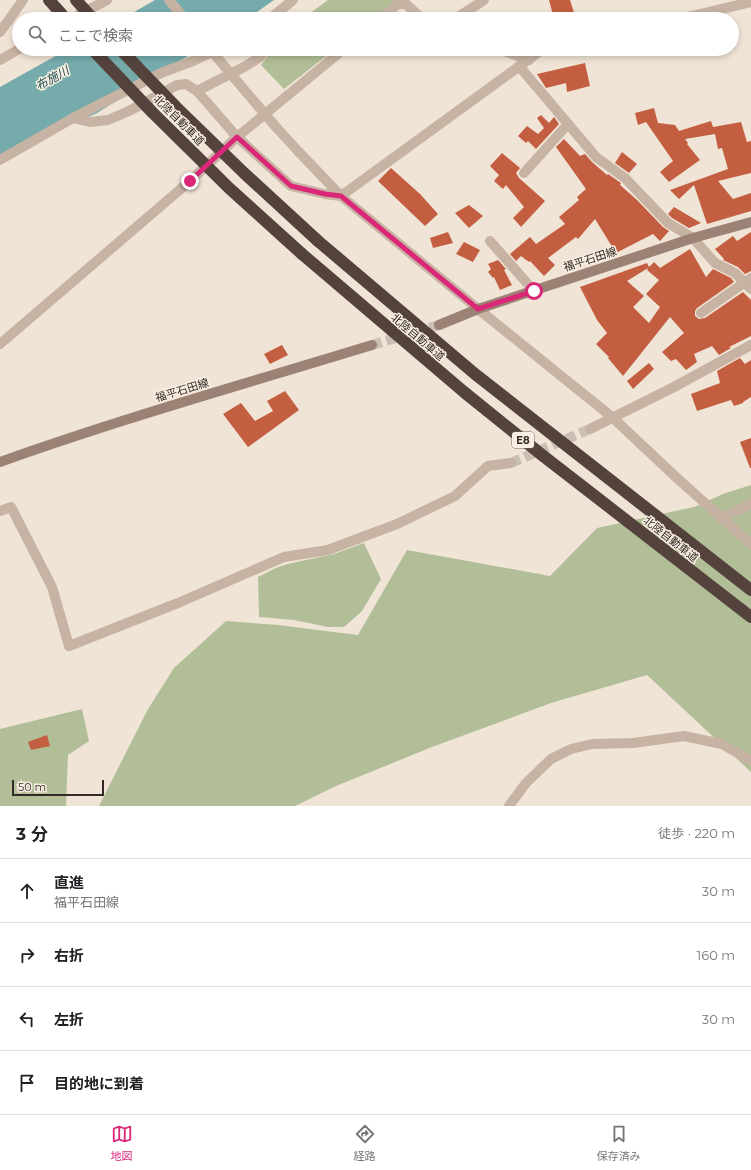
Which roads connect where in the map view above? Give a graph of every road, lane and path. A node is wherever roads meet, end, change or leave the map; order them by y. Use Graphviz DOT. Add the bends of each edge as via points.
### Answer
graph roads {
  1 [pos="23,0"];
  2 [pos="49,0"];
  3 [pos="76,0"];
  4 [pos="107,0"];
  5 [pos="170,0"];
  6 [pos="293,0"];
  7 [pos="484,0"];
  8 [pos="751,2"];
  9 [pos="15,12"];
  10 [pos="60,12"];
  11 [pos="84,12"];
  12 [pos="87,12"];
  13 [pos="179,12"];
  14 [pos="278,12"];
  15 [pos="388,12"];
  16 [pos="415,12"];
  17 [pos="468,12"];
  18 [pos="709,12"];
  19 [pos="12,16"];
  20 [pos="0,33"];
  21 [pos="12,53"];
  22 [pos="99,56"];
  23 [pos="127,56"];
  24 [pos="203,56"];
  25 [pos="216,56"];
  26 [pos="261,56"];
  27 [pos="335,56"];
  28 [pos="517,56"];
  29 [pos="533,56"];
  30 [pos="0,60"];
  31 [pos="528,60"];
  32 [pos="519,66"];
  33 [pos="197,91"];
  34 [pos="72,118"];
  35 [pos="568,124"];
  36 [pos="237,137"];
  37 [pos="0,160"];
  38 [pos="524,173"];
  39 [pos="341,196"];
  40 [pos="751,222"];
  41 [pos="693,238"];
  42 [pos="490,241"];
  43 [pos="749,283"];
  44 [pos="534,291"];
  45 [pos="478,309"];
  46 [pos="701,314"];
  47 [pos="439,325"];
  48 [pos="0,344"];
  49 [pos="372,345"];
  50 [pos="751,345"];
  51 [pos="612,417"];
  52 [pos="590,429"];
  53 [pos="0,462"];
  54 [pos="511,463"];
  55 [pos="751,504"];
  56 [pos="0,511"];
  57 [pos="720,518"];
  58 [pos="751,544"];
  59 [pos="751,590"];
  60 [pos="751,617"];
  61 [pos="751,761"];
  62 [pos="508,806"];
  1 -- 9 [label="street"];
  2 -- 10 [label="highway"];
  3 -- 12 [label="highway, bridge"];
  4 -- 11 [label="street"];
  5 -- 13 [label="street"];
  6 -- 14 [label="street"];
  7 -- 17 [label="street"];
  8 -- 18 [label="street"];
  15 -- 16 [label="street" via="398,4 406,4"];
  19 -- 20 [label="street"];
  21 -- 30 [label="street"];
  22 -- 60 [label="highway, 北陸自動車道 / E8, bridge" via="229,188 302,254 464,392"];
  23 -- 59 [label="highway, 北陸自動車道 / E8, bridge" via="238,168 318,241 476,374"];
  24 -- 34 [label="street" via="161,73"];
  25 -- 39 [label="street, bridge" via="276,127"];
  26 -- 33 [label="street"];
  27 -- 36 [label="street"];
  28 -- 31 [label="street"];
  29 -- 31 [label="street"];
  31 -- 32 [label="street"];
  32 -- 35 [label="street"];
  32 -- 39 [label="street"];
  33 -- 34 [label="street" via="186,84 177,85 129,112 108,120 90,122"];
  33 -- 36 [label="street"];
  34 -- 37 [label="street"];
  35 -- 38 [label="street"];
  35 -- 41 [label="street" via="596,157 625,178 668,223"];
  36 -- 39 [label="street" via="291,186"];
  36 -- 48 [label="street" via="190,181"];
  39 -- 45 [label="street"];
  40 -- 41 [label="main road, 福平石田線"];
  41 -- 43 [label="street" via="715,263"];
  41 -- 44 [label="main road, 福平石田線"];
  42 -- 44 [label="street"];
  43 -- 46 [label="street"];
  44 -- 45 [label="main road, 福平石田線"];
  45 -- 47 [label="main road, 福平石田線"];
  45 -- 51 [label="street"];
  49 -- 53 [label="main road, 福平石田線" via="52,443"];
  50 -- 51 [label="street"];
  51 -- 52 [label="street"];
  51 -- 57 [label="street"];
  54 -- 56 [label="street" via="488,466 455,496 396,524 328,550 284,557 69,646 49,581 11,507"];
  55 -- 57 [label="street"];
  57 -- 58 [label="street"];
  61 -- 62 [label="street" via="722,744 684,736 633,743 592,744 571,749 551,759 526,783"];
}
